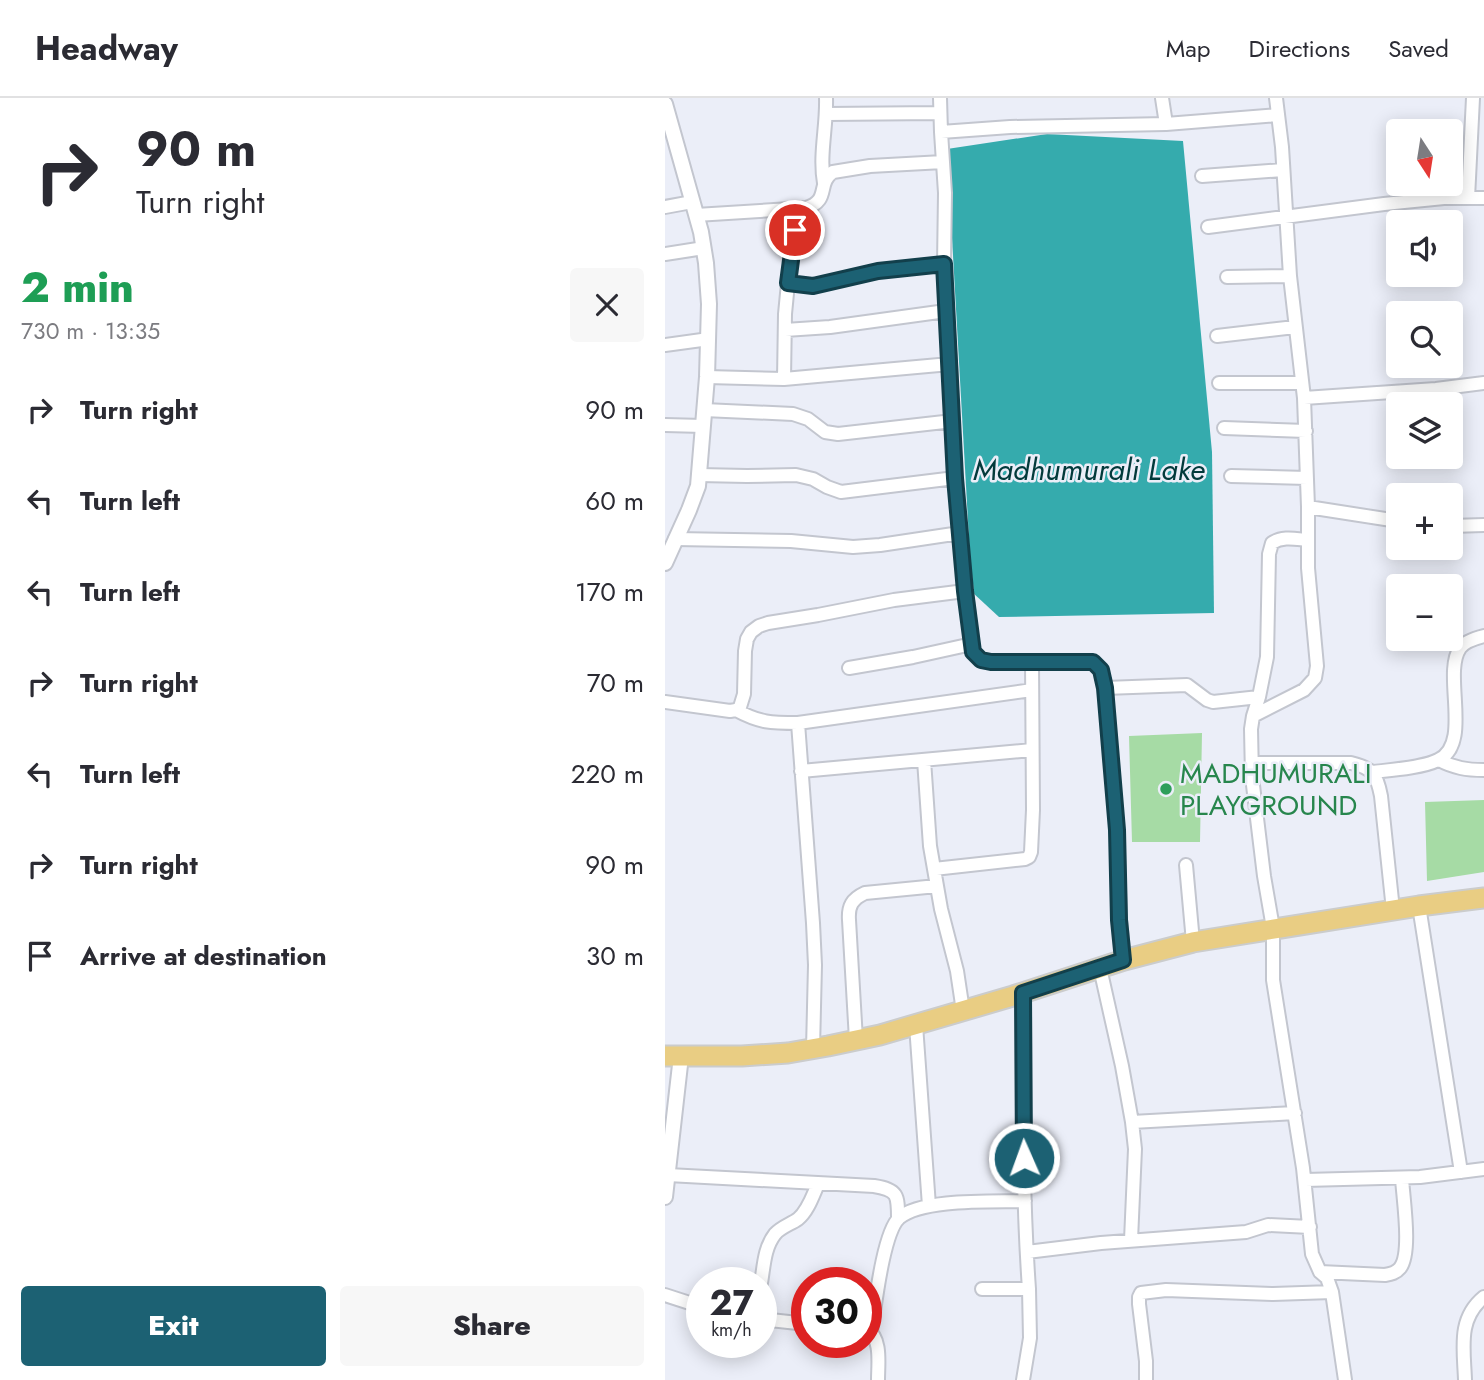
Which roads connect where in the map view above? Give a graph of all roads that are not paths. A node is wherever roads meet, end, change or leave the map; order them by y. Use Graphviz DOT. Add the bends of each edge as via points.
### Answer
graph roads {
  1 [pos="826,98"];
  2 [pos="940,98"];
  3 [pos="1162,98"];
  4 [pos="1276,98"];
  5 [pos="1473,98"];
  6 [pos="665,104"];
  7 [pos="939,113"];
  8 [pos="826,114"];
  9 [pos="1277,115"];
  10 [pos="1166,124"];
  11 [pos="941,132"];
  12 [pos="1478,135"];
  13 [pos="943,162"];
  14 [pos="1283,170"];
  15 [pos="1202,176"];
  16 [pos="824,183"];
  17 [pos="1468,198"];
  18 [pos="1484,198"];
  19 [pos="665,207"];
  20 [pos="799,208"];
  21 [pos="694,209"];
  22 [pos="1286,218"];
  23 [pos="1208,227"];
  24 [pos="704,248"];
  25 [pos="665,254"];
  26 [pos="944,264"];
  27 [pos="1290,276"];
  28 [pos="1227,277"];
  29 [pos="788,283"];
  30 [pos="946,311"];
  31 [pos="1295,327"];
  32 [pos="785,330"];
  33 [pos="1217,336"];
  34 [pos="709,340"];
  35 [pos="665,345"];
  36 [pos="950,364"];
  37 [pos="707,377"];
  38 [pos="784,379"];
  39 [pos="1219,383"];
  40 [pos="1302,383"];
  41 [pos="1484,383"];
  42 [pos="1304,398"];
  43 [pos="704,410"];
  44 [pos="953,421"];
  45 [pos="665,425"];
  46 [pos="703,426"];
  47 [pos="1224,428"];
  48 [pos="1305,431"];
  49 [pos="699,475"];
  50 [pos="1231,476"];
  51 [pos="955,478"];
  52 [pos="1307,478"];
  53 [pos="1308,507"];
  54 [pos="1386,520"];
  55 [pos="1484,525"];
  56 [pos="1463,526"];
  57 [pos="960,533"];
  58 [pos="675,539"];
  59 [pos="1308,540"];
  60 [pos="665,563"];
  61 [pos="965,591"];
  62 [pos="1484,635"];
  63 [pos="972,644"];
  64 [pos="1032,662"];
  65 [pos="849,668"];
  66 [pos="1105,688"];
  67 [pos="1032,690"];
  68 [pos="1259,697"];
  69 [pos="665,702"];
  70 [pos="736,710"];
  71 [pos="1252,716"];
  72 [pos="798,723"];
  73 [pos="1032,750"];
  74 [pos="924,760"];
  75 [pos="1439,760"];
  76 [pos="1252,763"];
  77 [pos="1484,770"];
  78 [pos="801,771"];
  79 [pos="1373,772"];
  80 [pos="1185,864"];
  81 [pos="934,869"];
  82 [pos="937,886"];
  83 [pos="1484,898"];
  84 [pos="1419,906"];
  85 [pos="1393,910"];
  86 [pos="1273,929"];
  87 [pos="1193,942"];
  88 [pos="1123,960"];
  89 [pos="1100,968"];
  90 [pos="1023,993"];
  91 [pos="963,1011"];
  92 [pos="916,1025"];
  93 [pos="856,1040"];
  94 [pos="813,1049"];
  95 [pos="673,1056"];
  96 [pos="1295,1113"];
  97 [pos="1132,1122"];
  98 [pos="1484,1169"];
  99 [pos="1461,1172"];
  100 [pos="668,1175"];
  101 [pos="1402,1178"];
  102 [pos="1305,1180"];
  103 [pos="818,1184"];
  104 [pos="665,1197"];
  105 [pos="1025,1202"];
  106 [pos="929,1206"];
  107 [pos="898,1219"];
  108 [pos="1310,1227"];
  109 [pos="1131,1240"];
  110 [pos="1027,1252"];
  111 [pos="764,1267"];
  112 [pos="882,1269"];
  113 [pos="1320,1272"];
  114 [pos="982,1289"];
  115 [pos="1029,1289"];
  116 [pos="1332,1292"];
  117 [pos="665,1295"];
  118 [pos="1484,1297"];
  119 [pos="686,1302"];
  120 [pos="877,1358"];
  121 [pos="878,1380"];
  122 [pos="1023,1380"];
  123 [pos="1146,1380"];
  124 [pos="1345,1380"];
  125 [pos="1465,1380"];
  1 -- 8 [label="street"];
  2 -- 7 [label="street"];
  3 -- 10 [label="street"];
  4 -- 9 [label="street"];
  5 -- 12 [label="street"];
  6 -- 21 [label="street"];
  7 -- 8 [label="street"];
  7 -- 11 [label="street"];
  8 -- 16 [label="street"];
  9 -- 10 [label="street"];
  9 -- 14 [label="street"];
  10 -- 11 [label="street"];
  11 -- 13 [label="street"];
  12 -- 17 [label="street"];
  13 -- 16 [label="street" via="846,169 833,172"];
  13 -- 26 [label="street"];
  14 -- 15 [label="street"];
  14 -- 22 [label="street"];
  16 -- 20 [label="street" via="820,200"];
  17 -- 18 [label="street"];
  17 -- 22 [label="street"];
  19 -- 21 [label="street"];
  20 -- 21 [label="street"];
  20 -- 29 [label="street"];
  21 -- 24 [label="street"];
  22 -- 23 [label="street"];
  22 -- 27 [label="street"];
  24 -- 25 [label="street"];
  24 -- 34 [label="street"];
  26 -- 29 [label="street" via="878,271 813,286"];
  26 -- 30 [label="street"];
  27 -- 28 [label="street"];
  27 -- 31 [label="street"];
  29 -- 32 [label="street"];
  30 -- 32 [label="street"];
  30 -- 36 [label="street"];
  31 -- 33 [label="street"];
  31 -- 40 [label="street"];
  32 -- 38 [label="street"];
  34 -- 35 [label="street"];
  34 -- 37 [label="street"];
  36 -- 38 [label="street"];
  36 -- 44 [label="street"];
  37 -- 38 [label="street"];
  37 -- 43 [label="street"];
  39 -- 40 [label="street"];
  40 -- 42 [label="street"];
  41 -- 42 [label="street"];
  42 -- 48 [label="street"];
  43 -- 44 [label="street" via="793,414 838,434"];
  43 -- 46 [label="street"];
  44 -- 51 [label="street"];
  45 -- 46 [label="street"];
  46 -- 49 [label="street"];
  47 -- 48 [label="street"];
  48 -- 52 [label="street"];
  49 -- 51 [label="street" via="796,475 841,492"];
  49 -- 58 [label="street"];
  50 -- 52 [label="street"];
  51 -- 57 [label="street"];
  52 -- 53 [label="street"];
  53 -- 54 [label="street"];
  53 -- 59 [label="street"];
  55 -- 56 [label="street"];
  57 -- 58 [label="street" via="853,547"];
  57 -- 61 [label="street"];
  58 -- 60 [label="street"];
  59 -- 68 [label="street" via="1284,538 1272,543 1267,657"];
  59 -- 71 [label="street" via="1315,678 1304,690"];
  61 -- 63 [label="street"];
  61 -- 70 [label="street" via="759,626 747,639 743,701"];
  62 -- 75 [label="street" via="1460,647 1456,658 1453,744"];
  63 -- 64 [label="street" via="981,660"];
  63 -- 65 [label="street"];
  64 -- 66 [label="street" via="1093,662 1101,670"];
  64 -- 67 [label="street"];
  66 -- 68 [label="street" via="1187,685 1213,702"];
  66 -- 88 [label="street"];
  67 -- 72 [label="street"];
  67 -- 73 [label="street"];
  68 -- 71 [label="street"];
  69 -- 70 [label="street"];
  70 -- 72 [label="street" via="765,722"];
  71 -- 76 [label="street"];
  72 -- 78 [label="street"];
  73 -- 74 [label="street"];
  73 -- 81 [label="street" via="1029,857"];
  74 -- 78 [label="street"];
  74 -- 81 [label="street"];
  75 -- 77 [label="street" via="1451,767"];
  75 -- 79 [label="street"];
  76 -- 79 [label="street" via="1351,763"];
  76 -- 86 [label="street"];
  78 -- 94 [label="street" via="814,944"];
  79 -- 85 [label="street" via="1381,796"];
  80 -- 87 [label="street"];
  81 -- 82 [label="street"];
  82 -- 91 [label="street"];
  82 -- 93 [label="street" via="865,893 851,904"];
  83 -- 84 [label="main road"];
  84 -- 85 [label="main road"];
  84 -- 99 [label="street"];
  85 -- 86 [label="main road"];
  86 -- 87 [label="main road"];
  86 -- 96 [label="street" via="1273,980"];
  87 -- 88 [label="main road"];
  88 -- 89 [label="main road"];
  89 -- 90 [label="main road"];
  89 -- 97 [label="street"];
  90 -- 91 [label="main road"];
  90 -- 105 [label="street"];
  91 -- 92 [label="main road"];
  92 -- 93 [label="main road"];
  92 -- 106 [label="street"];
  93 -- 94 [label="main road"];
  94 -- 95 [label="main road"];
  95 -- 100 [label="street"];
  96 -- 97 [label="street"];
  96 -- 102 [label="street"];
  97 -- 109 [label="street"];
  98 -- 99 [label="street"];
  99 -- 101 [label="street"];
  100 -- 103 [label="street"];
  100 -- 104 [label="street"];
  101 -- 102 [label="street"];
  101 -- 113 [label="street" via="1406,1240 1402,1266 1385,1275"];
  102 -- 108 [label="street"];
  103 -- 107 [label="street" via="889,1189 898,1202"];
  103 -- 111 [label="street" via="799,1218 769,1242"];
  105 -- 106 [label="street"];
  105 -- 110 [label="street"];
  106 -- 107 [label="street"];
  107 -- 112 [label="street"];
  108 -- 109 [label="street" via="1268,1224 1246,1232"];
  108 -- 113 [label="street" via="1312,1254"];
  109 -- 110 [label="street"];
  110 -- 115 [label="street"];
  113 -- 116 [label="street"];
  114 -- 115 [label="street"];
  115 -- 122 [label="street" via="1030,1338"];
  116 -- 123 [label="street" via="1141,1293"];
  116 -- 124 [label="street"];
  117 -- 119 [label="street"];
  118 -- 125 [label="street" via="1473,1307 1465,1327"];
  120 -- 121 [label="street"];
}
